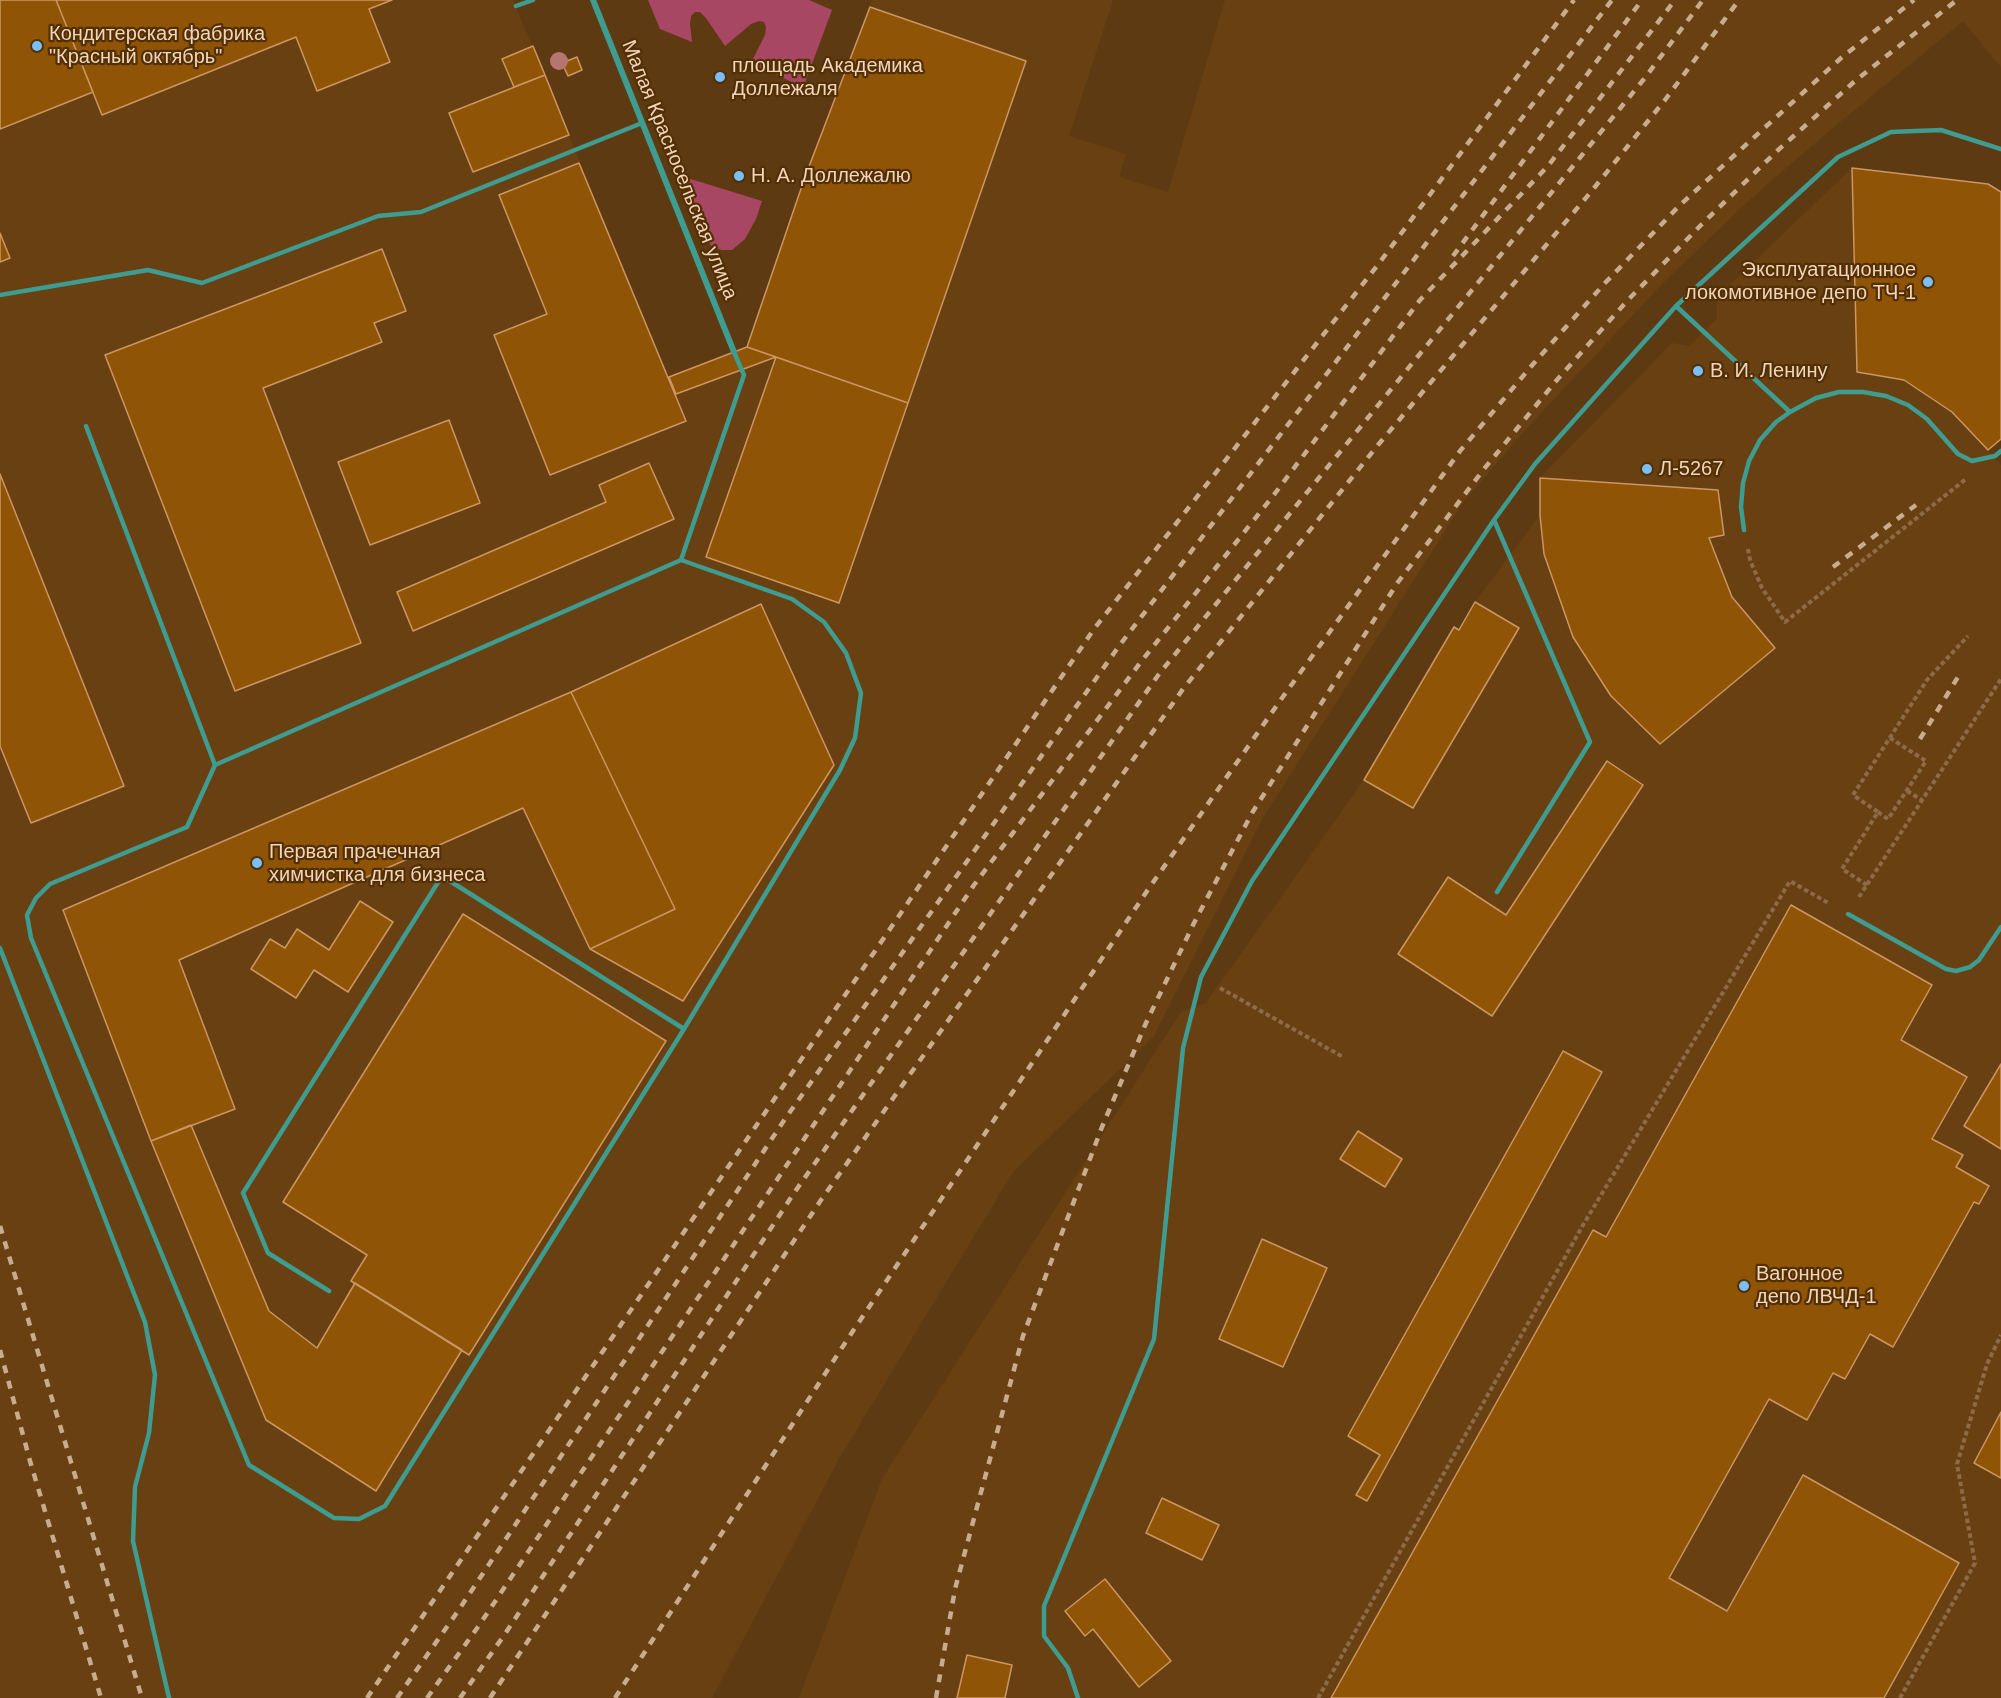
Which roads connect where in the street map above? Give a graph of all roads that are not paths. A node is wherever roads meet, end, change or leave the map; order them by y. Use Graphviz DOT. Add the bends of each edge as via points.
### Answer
graph roads {
  1 [pos="532,0"];
  2 [pos="593,0"];
  3 [pos="516,6"];
  4 [pos="642,123"];
  5 [pos="2001,149"];
  6 [pos="0,295"];
  7 [pos="1676,306"];
  8 [pos="734,352"];
  9 [pos="1790,412"];
  10 [pos="86,426"];
  11 [pos="2001,452"];
  12 [pos="1494,520"];
  13 [pos="1744,530"];
  14 [pos="681,560"];
  15 [pos="215,765"];
  16 [pos="1497,892"];
  17 [pos="1848,914"];
  18 [pos="2001,927"];
  19 [pos="0,948"];
  20 [pos="684,1029"];
  21 [pos="329,1291"];
  22 [pos="169,1698"];
  23 [pos="1078,1698"];
  1 -- 3 [label="lane"];
  2 -- 4 [label="street, Малая Красносельская улица"];
  4 -- 6 [label="lane" via="422,212 378,216 202,283 148,270"];
  4 -- 8 [label="street, Малая Красносельская улица"];
  5 -- 7 [label="lane" via="1941,130 1890,132 1838,157"];
  7 -- 9 [label="lane"];
  7 -- 12 [label="lane" via="1535,464"];
  8 -- 14 [label="lane" via="744,375"];
  9 -- 11 [label="lane" via="1816,398 1839,392 1886,396 1927,419 1958,454 1972,461"];
  9 -- 13 [label="lane" via="1776,422 1749,461 1741,507"];
  10 -- 15 [label="lane"];
  12 -- 16 [label="lane" via="1590,742"];
  12 -- 23 [label="lane" via="1252,880 1201,977 1184,1048 1154,1339 1044,1606 1044,1636 1068,1668"];
  14 -- 15 [label="lane"];
  14 -- 20 [label="lane" via="792,599 824,622 846,653 861,693 855,738 840,770"];
  15 -- 20 [label="lane" via="187,827 50,884 27,915 31,938 249,1465 334,1518 359,1519 385,1506"];
  17 -- 18 [label="lane" via="1956,971 1979,960"];
  19 -- 22 [label="lane" via="145,1322 155,1375 149,1433 135,1487 133,1541"];
  20 -- 21 [label="lane" via="442,876 243,1193 268,1253"];
}
